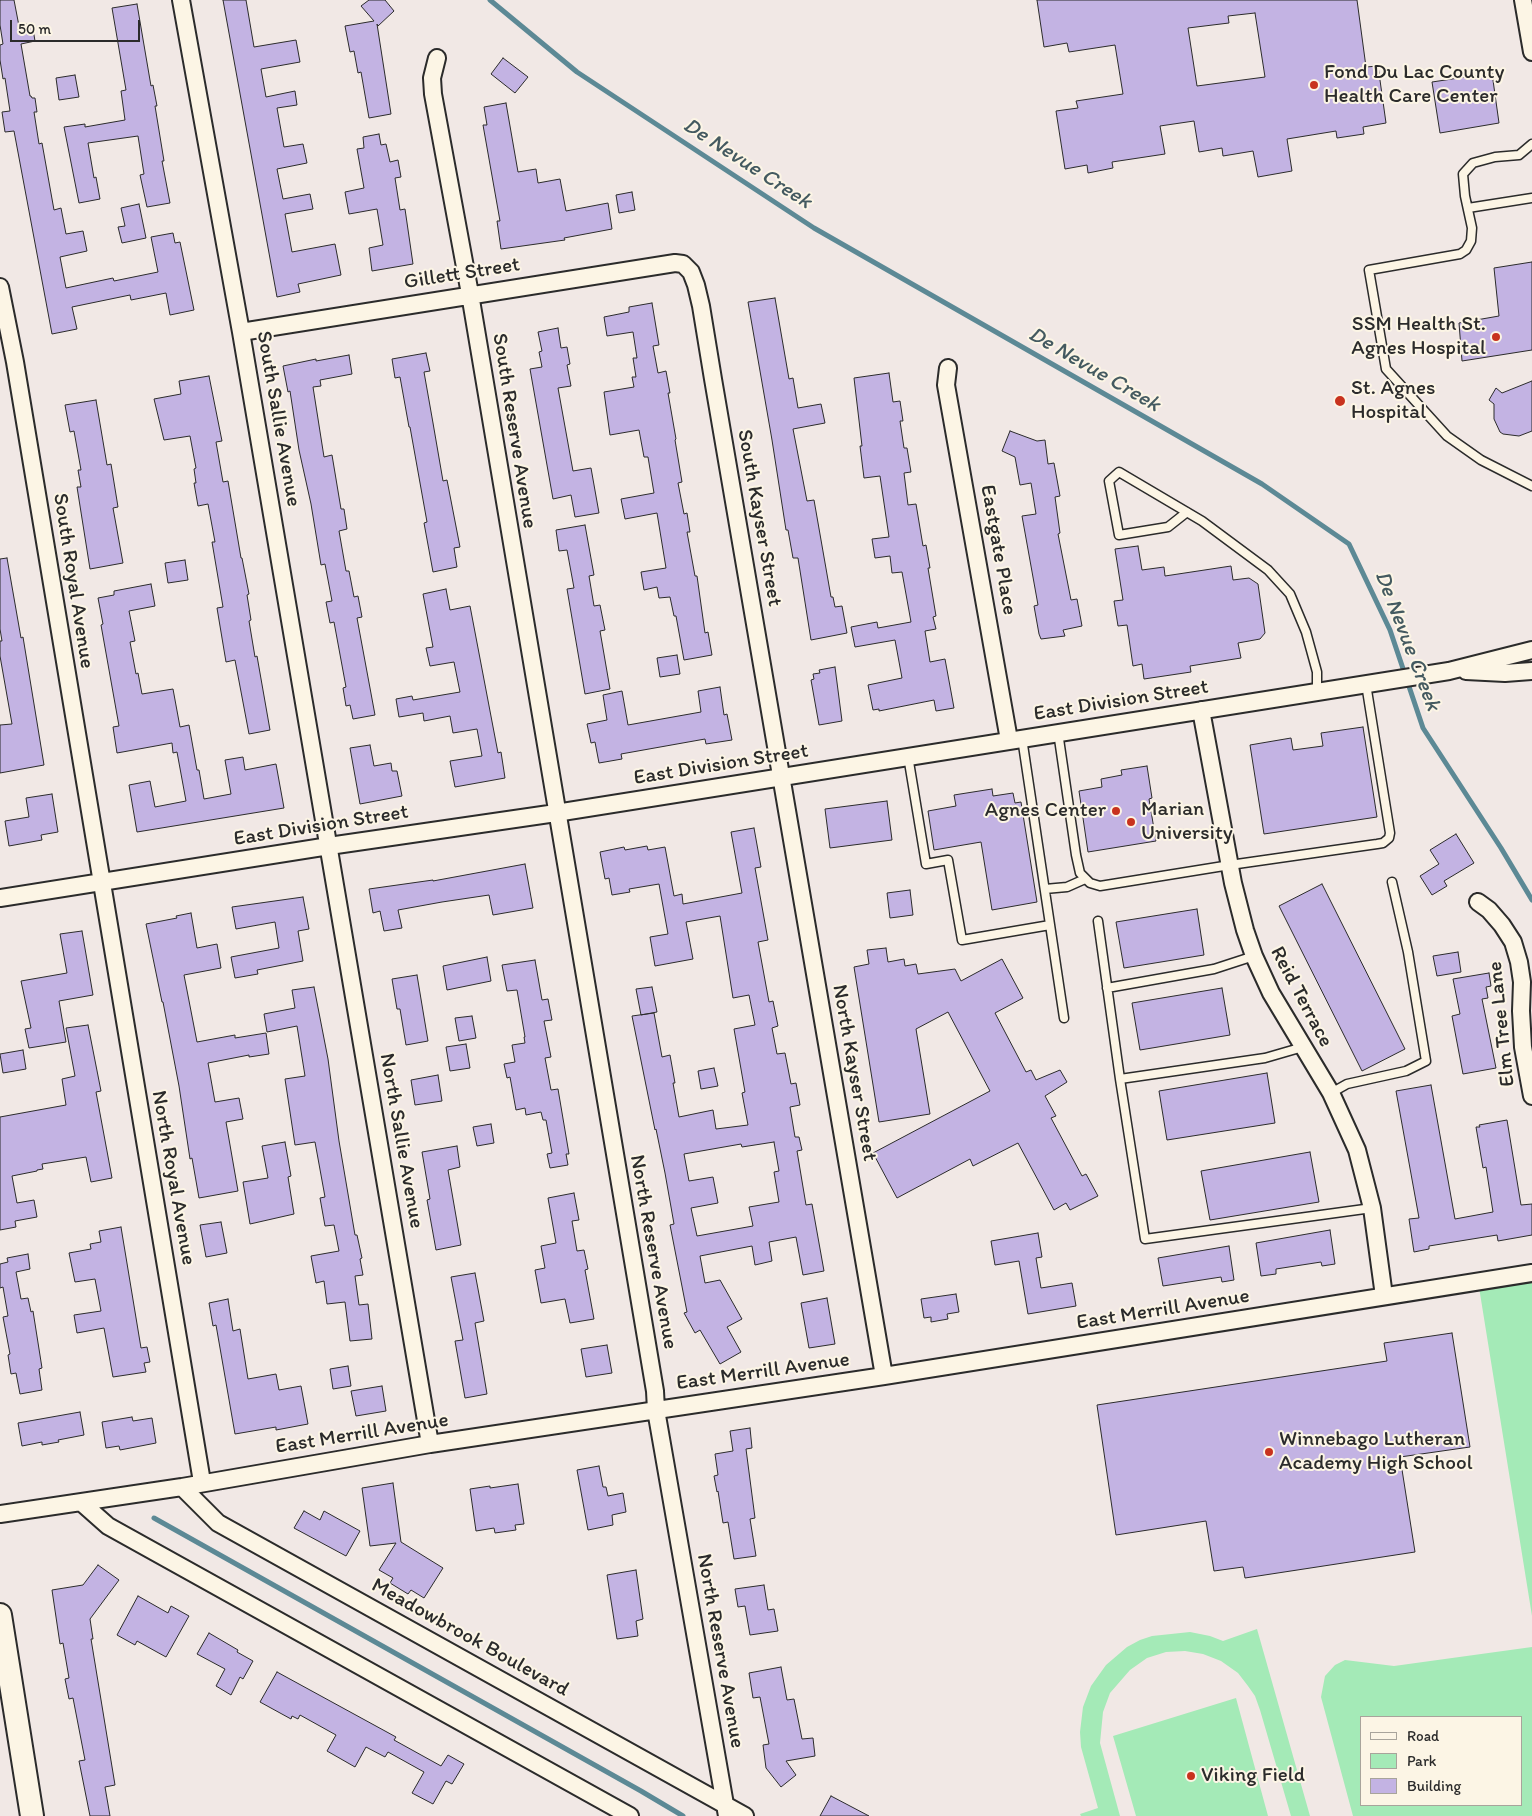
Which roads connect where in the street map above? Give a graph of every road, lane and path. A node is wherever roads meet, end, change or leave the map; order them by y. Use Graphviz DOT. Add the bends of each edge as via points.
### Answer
graph roads {
  1 [pos="180,0"];
  2 [pos="1523,0"];
  3 [pos="1532,52"];
  4 [pos="438,58"];
  5 [pos="1532,144"];
  6 [pos="1532,198"];
  7 [pos="1468,208"];
  8 [pos="688,268"];
  9 [pos="0,287"];
  10 [pos="470,294"];
  11 [pos="242,332"];
  12 [pos="948,368"];
  13 [pos="1532,486"];
  14 [pos="1187,512"];
  15 [pos="1532,650"];
  16 [pos="1449,671"];
  17 [pos="1532,671"];
  18 [pos="1366,683"];
  19 [pos="1317,691"];
  20 [pos="1201,710"];
  21 [pos="1058,732"];
  22 [pos="1016,739"];
  23 [pos="908,756"];
  24 [pos="782,776"];
  25 [pos="556,813"];
  26 [pos="329,846"];
  27 [pos="1230,865"];
  28 [pos="1085,879"];
  29 [pos="101,882"];
  30 [pos="1392,882"];
  31 [pos="1045,889"];
  32 [pos="0,898"];
  33 [pos="1478,902"];
  34 [pos="1098,921"];
  35 [pos="1050,925"];
  36 [pos="1254,956"];
  37 [pos="1107,988"];
  38 [pos="1064,1018"];
  39 [pos="1303,1047"];
  40 [pos="1120,1079"];
  41 [pos="1331,1093"];
  42 [pos="1532,1096"];
  43 [pos="1372,1208"];
  44 [pos="1532,1273"];
  45 [pos="1384,1296"];
  46 [pos="884,1376"];
  47 [pos="656,1410"];
  48 [pos="430,1444"];
  49 [pos="202,1482"];
  50 [pos="182,1487"];
  51 [pos="82,1503"];
  52 [pos="0,1514"];
  53 [pos="0,1615"];
  54 [pos="726,1811"];
  55 [pos="32,1816"];
  56 [pos="630,1816"];
  57 [pos="745,1816"];
  1 -- 11 [label="street, South Sallie Avenue"];
  2 -- 3 [label="street"];
  4 -- 10 [label="street, South Reserve Avenue" via="432,78 433,94"];
  5 -- 7 [label="lane" via="1519,155 1473,163 1463,174"];
  6 -- 7 [label="lane"];
  7 -- 13 [label="lane" via="1471,241 1460,254 1368,270 1386,369 1447,436 1481,460"];
  8 -- 10 [label="street, Gillett Street" via="675,263"];
  8 -- 24 [label="street, South Kayser Street" via="701,306"];
  9 -- 29 [label="street, South Royal Avenue"];
  10 -- 11 [label="street, Gillett Street"];
  10 -- 25 [label="street, South Reserve Avenue"];
  11 -- 26 [label="street, South Sallie Avenue"];
  12 -- 22 [label="street, Eastgate Place" via="946,384"];
  14 -- 14 [label="lane" via="1119,472 1108,481 1119,536 1168,527"];
  14 -- 19 [label="lane" via="1268,570 1290,594 1306,632 1317,672"];
  15 -- 16 [label="street, East Division Street"];
  16 -- 17 [label="street, East Division Street"];
  16 -- 18 [label="street, East Division Street"];
  18 -- 19 [label="street, East Division Street"];
  18 -- 27 [label="lane" via="1389,838 1383,843"];
  19 -- 20 [label="street, East Division Street"];
  20 -- 21 [label="street, East Division Street"];
  20 -- 27 [label="street, Reid Terrace"];
  21 -- 22 [label="street, East Division Street"];
  21 -- 28 [label="lane" via="1076,855"];
  22 -- 23 [label="street, East Division Street"];
  22 -- 31 [label="lane"];
  23 -- 24 [label="street, East Division Street"];
  23 -- 35 [label="lane" via="926,864 948,860 962,940"];
  24 -- 25 [label="street, East Division Street"];
  24 -- 46 [label="street, North Kayser Street"];
  25 -- 26 [label="street, East Division Street"];
  25 -- 47 [label="street, North Reserve Avenue"];
  26 -- 29 [label="street, East Division Street"];
  26 -- 48 [label="street, North Sallie Avenue"];
  27 -- 28 [label="lane" via="1100,886"];
  27 -- 36 [label="street, Reid Terrace" via="1239,910"];
  28 -- 31 [label="lane" via="1067,888"];
  29 -- 32 [label="street, East Division Street"];
  29 -- 49 [label="street, North Royal Avenue"];
  30 -- 41 [label="lane" via="1408,952 1426,1061 1406,1071 1347,1084"];
  31 -- 35 [label="lane"];
  33 -- 42 [label="street, Elm Tree Lane" via="1502,925 1513,942 1519,962 1523,1047"];
  34 -- 37 [label="lane"];
  35 -- 38 [label="lane"];
  36 -- 37 [label="lane" via="1214,969"];
  36 -- 39 [label="street, Reid Terrace" via="1274,999"];
  37 -- 40 [label="lane"];
  39 -- 40 [label="lane" via="1265,1058"];
  39 -- 41 [label="street, Reid Terrace"];
  40 -- 43 [label="lane" via="1145,1238"];
  41 -- 43 [label="street, Reid Terrace" via="1357,1150"];
  43 -- 45 [label="street, Reid Terrace"];
  44 -- 45 [label="street, East Merrill Avenue"];
  45 -- 46 [label="street, East Merrill Avenue"];
  46 -- 47 [label="street, East Merrill Avenue"];
  47 -- 48 [label="street, East Merrill Avenue"];
  47 -- 54 [label="street, North Reserve Avenue"];
  48 -- 49 [label="street, East Merrill Avenue"];
  49 -- 50 [label="street, East Merrill Avenue"];
  50 -- 51 [label="street, East Merrill Avenue"];
  50 -- 54 [label="street, Meadowbrook Boulevard" via="218,1523"];
  51 -- 52 [label="street, East Merrill Avenue"];
  51 -- 56 [label="street" via="108,1526"];
  53 -- 55 [label="street"];
  54 -- 57 [label="street, Meadowbrook Boulevard"];
}
